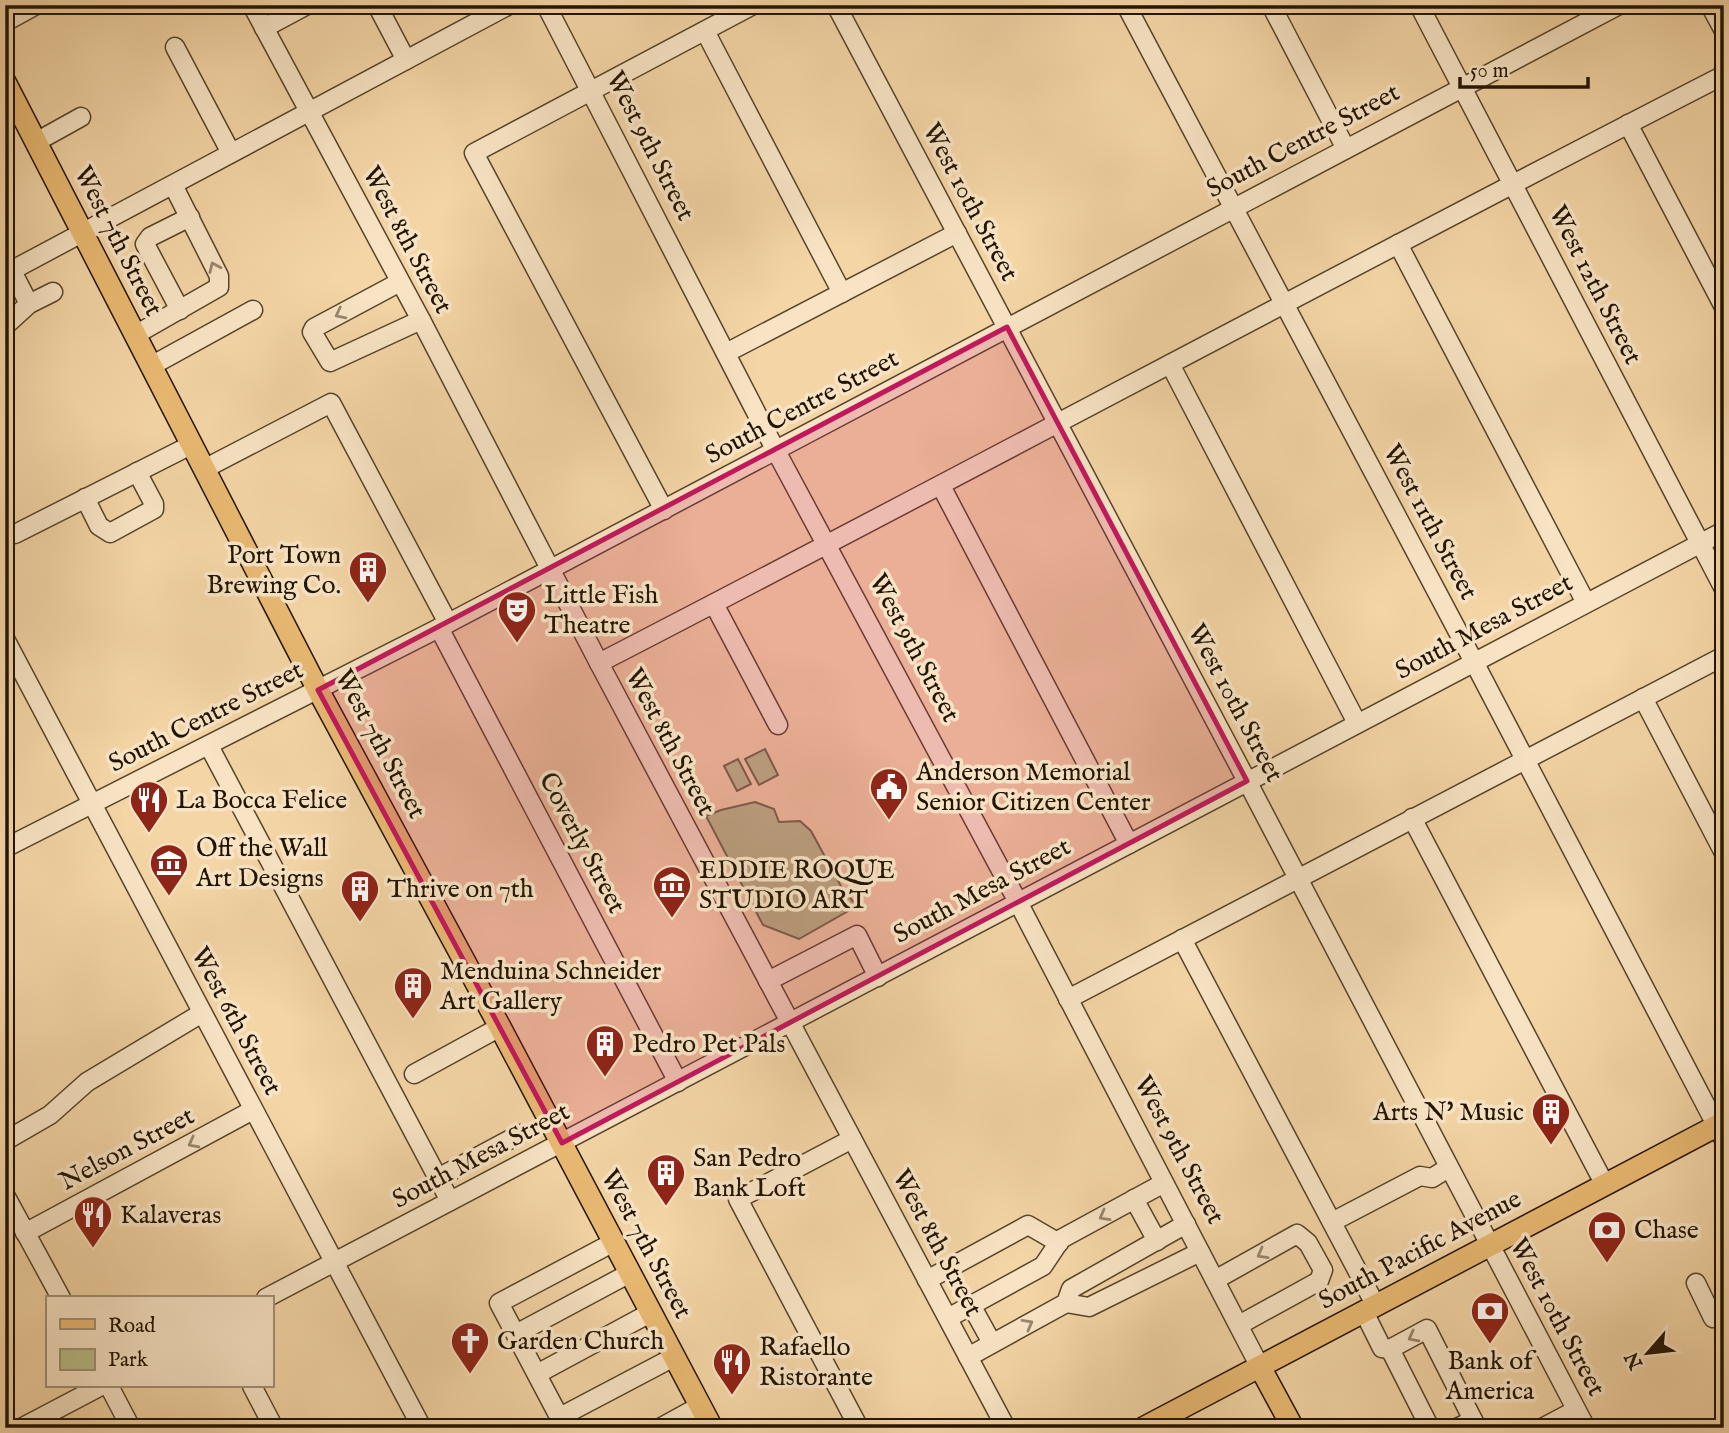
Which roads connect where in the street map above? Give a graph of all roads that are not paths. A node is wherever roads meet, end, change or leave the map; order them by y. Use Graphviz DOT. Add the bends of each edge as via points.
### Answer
graph roads {
  1 [pos="36,5"];
  2 [pos="252,5"];
  3 [pos="307,5"];
  4 [pos="377,5"];
  5 [pos="509,5"];
  6 [pos="546,5"];
  7 [pos="753,5"];
  8 [pos="836,5"];
  9 [pos="1126,5"];
  10 [pos="1271,5"];
  11 [pos="1419,5"];
  12 [pos="1619,5"];
  13 [pos="1710,5"];
  14 [pos="5,22"];
  15 [pos="264,28"];
  16 [pos="705,31"];
  17 [pos="1724,31"];
  18 [pos="175,47"];
  19 [pos="406,60"];
  20 [pos="1724,75"];
  21 [pos="5,83"];
  22 [pos="1462,87"];
  23 [pos="590,91"];
  24 [pos="310,111"];
  25 [pos="81,117"];
  26 [pos="1628,124"];
  27 [pos="36,142"];
  28 [pos="1346,149"];
  29 [pos="230,153"];
  30 [pos="1513,183"];
  31 [pos="173,185"];
  32 [pos="1233,208"];
  33 [pos="190,217"];
  34 [pos="83,233"];
  35 [pos="957,233"];
  36 [pos="1398,244"];
  37 [pos="8,272"];
  38 [pos="400,282"];
  39 [pos="53,292"];
  40 [pos="842,293"];
  41 [pos="29,304"];
  42 [pos="1284,304"];
  43 [pos="1724,307"];
  44 [pos="180,310"];
  45 [pos="253,310"];
  46 [pos="421,320"];
  47 [pos="6,325"];
  48 [pos="1007,327"];
  49 [pos="135,335"];
  50 [pos="726,353"];
  51 [pos="1170,364"];
  52 [pos="151,366"];
  53 [pos="1058,424"];
  54 [pos="191,444"];
  55 [pos="776,451"];
  56 [pos="204,469"];
  57 [pos="137,472"];
  58 [pos="941,486"];
  59 [pos="85,498"];
  60 [pos="664,510"];
  61 [pos="1724,531"];
  62 [pos="15,534"];
  63 [pos="1700,544"];
  64 [pos="827,545"];
  65 [pos="550,569"];
  66 [pos="1724,589"];
  67 [pos="1586,603"];
  68 [pos="714,604"];
  69 [pos="444,626"];
  70 [pos="5,639"];
  71 [pos="1724,656"];
  72 [pos="1474,662"];
  73 [pos="599,663"];
  74 [pos="318,690"];
  75 [pos="1643,698"];
  76 [pos="1357,723"];
  77 [pos="778,725"];
  78 [pos="209,746"];
  79 [pos="1526,760"];
  80 [pos="1247,781"];
  81 [pos="91,803"];
  82 [pos="1412,818"];
  83 [pos="1129,844"];
  84 [pos="5,848"];
  85 [pos="1724,853"];
  86 [pos="1298,878"];
  87 [pos="1018,902"];
  88 [pos="1182,939"];
  89 [pos="878,976"];
  90 [pos="768,981"];
  91 [pos="1068,999"];
  92 [pos="202,1013"];
  93 [pos="790,1023"];
  94 [pos="500,1027"];
  95 [pos="414,1074"];
  96 [pos="678,1082"];
  97 [pos="253,1110"];
  98 [pos="1721,1129"];
  99 [pos="520,1134"];
  100 [pos="852,1139"];
  101 [pos="5,1141"];
  102 [pos="562,1143"];
  103 [pos="1448,1168"];
  104 [pos="438,1178"];
  105 [pos="1164,1183"];
  106 [pos="1605,1185"];
  107 [pos="5,1195"];
  108 [pos="1135,1199"];
  109 [pos="450,1201"];
  110 [pos="1332,1222"];
  111 [pos="1186,1224"];
  112 [pos="25,1233"];
  113 [pos="1157,1241"];
  114 [pos="614,1242"];
  115 [pos="1059,1243"];
  116 [pos="1489,1246"];
  117 [pos="1200,1252"];
  118 [pos="334,1262"];
  119 [pos="630,1273"];
  120 [pos="927,1280"];
  121 [pos="1215,1280"];
  122 [pos="1696,1283"];
  123 [pos="60,1296"];
  124 [pos="270,1296"];
  125 [pos="1066,1303"];
  126 [pos="971,1305"];
  127 [pos="1370,1309"];
  128 [pos="650,1312"];
  129 [pos="1724,1312"];
  130 [pos="948,1318"];
  131 [pos="1239,1325"];
  132 [pos="516,1334"];
  133 [pos="992,1343"];
  134 [pos="1390,1349"];
  135 [pos="674,1357"];
  136 [pos="968,1357"];
  137 [pos="1260,1367"];
  138 [pos="537,1374"];
  139 [pos="97,1388"];
  140 [pos="110,1388"];
  141 [pos="253,1388"];
  142 [pos="701,1406"];
  143 [pos="1576,1410"];
  144 [pos="563,1423"];
  145 [pos="1469,1425"];
  146 [pos="21,1428"];
  147 [pos="131,1428"];
  148 [pos="274,1428"];
  149 [pos="422,1428"];
  150 [pos="660,1428"];
  151 [pos="712,1428"];
  152 [pos="859,1428"];
  153 [pos="1006,1428"];
  154 [pos="1143,1428"];
  155 [pos="1293,1428"];
  156 [pos="1430,1428"];
  157 [pos="1542,1428"];
  158 [pos="1586,1428"];
  1 -- 14 [label="street"];
  2 -- 15 [label="street, West 8th Street"];
  3 -- 15 [label="street"];
  4 -- 19 [label="street"];
  5 -- 19 [label="street"];
  6 -- 23 [label="street, West 9th Street"];
  7 -- 16 [label="street"];
  8 -- 35 [label="street, West 10th Street"];
  9 -- 32 [label="street, West 11th Street"];
  10 -- 28 [label="street"];
  11 -- 22 [label="street, West 12th Street"];
  12 -- 22 [label="street, South Centre Street"];
  13 -- 17 [label="street"];
  15 -- 24 [label="street, West 8th Street"];
  16 -- 23 [label="street"];
  16 -- 40 [label="street"];
  18 -- 29 [label="street"];
  19 -- 24 [label="street"];
  20 -- 26 [label="street"];
  21 -- 27 [label="main road, West 7th Street"];
  22 -- 28 [label="street, South Centre Street"];
  22 -- 30 [label="street, West 12th Street"];
  23 -- 50 [label="street, West 9th Street"];
  23 -- 60 [label="street" via="474,153"];
  24 -- 29 [label="street"];
  24 -- 38 [label="street, West 8th Street"];
  25 -- 27 [label="street"];
  26 -- 30 [label="street"];
  26 -- 43 [label="street"];
  27 -- 34 [label="main road, West 7th Street"];
  28 -- 32 [label="street, South Centre Street"];
  29 -- 31 [label="street"];
  30 -- 36 [label="street"];
  30 -- 63 [label="street, West 12th Street"];
  31 -- 33 [label="street"];
  31 -- 34 [label="street"];
  32 -- 42 [label="street, West 11th Street"];
  32 -- 48 [label="street, South Centre Street"];
  44 -- 33 [label="street, one-way" via="219,287 219,276"];
  33 -- 44 [label="street" via="145,244"];
  34 -- 37 [label="street"];
  34 -- 49 [label="main road, West 7th Street"];
  35 -- 40 [label="street"];
  35 -- 48 [label="street, West 10th Street"];
  36 -- 42 [label="street"];
  36 -- 67 [label="street"];
  37 -- 41 [label="street"];
  38 -- 46 [label="street, West 8th Street"];
  38 -- 46 [label="street, one-way" via="312,332 330,362"];
  39 -- 41 [label="street"];
  40 -- 50 [label="street"];
  41 -- 47 [label="street"];
  42 -- 51 [label="street"];
  42 -- 72 [label="street, West 11th Street"];
  44 -- 49 [label="street"];
  45 -- 52 [label="street"];
  46 -- 65 [label="street, West 8th Street"];
  48 -- 53 [label="street, West 10th Street"];
  48 -- 55 [label="street, South Centre Street"];
  49 -- 52 [label="main road, West 7th Street"];
  50 -- 55 [label="street, West 9th Street"];
  51 -- 53 [label="street"];
  51 -- 76 [label="street"];
  52 -- 54 [label="main road, West 7th Street"];
  53 -- 58 [label="street"];
  53 -- 80 [label="street, West 10th Street"];
  54 -- 56 [label="main road, West 7th Street"];
  54 -- 57 [label="street"];
  55 -- 60 [label="street, South Centre Street"];
  55 -- 64 [label="street, West 9th Street"];
  56 -- 69 [label="street, Coverly Street" via="331,403"];
  56 -- 74 [label="main road, West 7th Street"];
  57 -- 59 [label="street"];
  57 -- 59 [label="street" via="154,509 110,533 99,526"];
  58 -- 64 [label="street"];
  58 -- 83 [label="street"];
  59 -- 62 [label="street"];
  60 -- 65 [label="street, South Centre Street"];
  61 -- 63 [label="street, South Mesa Street"];
  63 -- 66 [label="street, West 12th Street"];
  63 -- 67 [label="street, South Mesa Street"];
  64 -- 68 [label="street"];
  64 -- 87 [label="street, West 9th Street"];
  65 -- 69 [label="street, South Centre Street"];
  65 -- 73 [label="street, West 8th Street"];
  67 -- 72 [label="street, South Mesa Street"];
  68 -- 73 [label="street"];
  68 -- 77 [label="street"];
  69 -- 74 [label="street, South Centre Street"];
  69 -- 96 [label="street, Coverly Street"];
  70 -- 81 [label="street, West 6th Street"];
  71 -- 75 [label="street"];
  72 -- 76 [label="street, South Mesa Street"];
  72 -- 79 [label="street, West 11th Street"];
  73 -- 90 [label="street, West 8th Street"];
  74 -- 78 [label="street, South Centre Street"];
  74 -- 94 [label="main road, West 7th Street"];
  75 -- 79 [label="street"];
  75 -- 85 [label="street"];
  76 -- 80 [label="street, South Mesa Street"];
  78 -- 81 [label="street, South Centre Street"];
  78 -- 104 [label="street"];
  79 -- 82 [label="street"];
  79 -- 98 [label="street, West 11th Street"];
  80 -- 83 [label="street, South Mesa Street"];
  80 -- 86 [label="street, West 10th Street"];
  81 -- 84 [label="street, South Centre Street"];
  81 -- 92 [label="street, West 6th Street"];
  82 -- 86 [label="street"];
  82 -- 106 [label="street"];
  83 -- 87 [label="street, South Mesa Street"];
  86 -- 88 [label="street"];
  86 -- 103 [label="street, West 10th Street"];
  87 -- 89 [label="street, South Mesa Street"];
  87 -- 91 [label="street, West 9th Street"];
  88 -- 91 [label="street"];
  88 -- 110 [label="street"];
  89 -- 90 [label="street" via="857,935"];
  89 -- 93 [label="street, South Mesa Street"];
  90 -- 93 [label="street, West 8th Street"];
  91 -- 105 [label="street, West 9th Street"];
  92 -- 97 [label="street, West 6th Street"];
  92 -- 101 [label="street" via="87,1082 50,1115"];
  93 -- 96 [label="street, South Mesa Street"];
  93 -- 100 [label="street, West 8th Street"];
  94 -- 95 [label="street"];
  94 -- 102 [label="main road, West 7th Street"];
  96 -- 102 [label="street, South Mesa Street"];
  97 -- 112 [label="street, Nelson Street, one-way"];
  97 -- 118 [label="street, West 6th Street"];
  98 -- 106 [label="main road, South Pacific Avenue"];
  99 -- 104 [label="street"];
  100 -- 120 [label="street, West 8th Street"];
  100 -- 152 [label="street" via="738,1199"];
  102 -- 109 [label="street, South Mesa Street"];
  102 -- 114 [label="main road, West 7th Street"];
  103 -- 110 [label="street" via="1432,1178 1420,1176"];
  103 -- 116 [label="street, West 10th Street"];
  104 -- 109 [label="street"];
  105 -- 108 [label="street"];
  105 -- 111 [label="street, West 9th Street"];
  106 -- 116 [label="main road, South Pacific Avenue"];
  107 -- 112 [label="street"];
  108 -- 113 [label="street"];
  108 -- 115 [label="street, one-way"];
  109 -- 118 [label="street, South Mesa Street"];
  110 -- 127 [label="street"];
  111 -- 113 [label="street"];
  111 -- 117 [label="street, West 9th Street"];
  112 -- 123 [label="street"];
  113 -- 125 [label="street" via="1071,1289"];
  114 -- 119 [label="main road, West 7th Street"];
  114 -- 132 [label="street" via="499,1303"];
  115 -- 120 [label="street" via="1028,1225"];
  115 -- 126 [label="street" via="1042,1266"];
  116 -- 127 [label="main road, South Pacific Avenue"];
  116 -- 143 [label="street, West 10th Street"];
  117 -- 121 [label="street, West 9th Street"];
  117 -- 125 [label="street" via="1090,1307"];
  118 -- 124 [label="street, South Mesa Street"];
  118 -- 149 [label="street, West 6th Street"];
  119 -- 128 [label="main road, West 7th Street"];
  119 -- 132 [label="street"];
  120 -- 130 [label="street, West 8th Street"];
  121 -- 131 [label="street, West 9th Street"];
  131 -- 121 [label="street, one-way" via="1319,1281 1322,1270 1308,1242 1297,1234"];
  122 -- 129 [label="street" via="1713,1318"];
  133 -- 125 [label="street, one-way"];
  126 -- 130 [label="street"];
  126 -- 133 [label="street"];
  127 -- 134 [label="street" via="1382,1348"];
  127 -- 137 [label="main road, South Pacific Avenue"];
  128 -- 135 [label="main road, West 7th Street"];
  128 -- 138 [label="street"];
  130 -- 136 [label="street, West 8th Street"];
  131 -- 137 [label="street, West 9th Street"];
  132 -- 138 [label="street"];
  133 -- 136 [label="street"];
  145 -- 134 [label="street, one-way" via="1427,1329"];
  134 -- 156 [label="street"];
  135 -- 142 [label="main road, West 7th Street"];
  135 -- 144 [label="street"];
  136 -- 153 [label="street, West 8th Street"];
  137 -- 154 [label="main road, South Pacific Avenue"];
  137 -- 155 [label="main road, West 9th Street"];
  138 -- 144 [label="street"];
  139 -- 146 [label="street"];
  140 -- 147 [label="street"];
  141 -- 148 [label="street"];
  142 -- 150 [label="street"];
  142 -- 151 [label="main road, West 7th Street"];
  143 -- 157 [label="street"];
  143 -- 158 [label="street, West 10th Street"];
}
